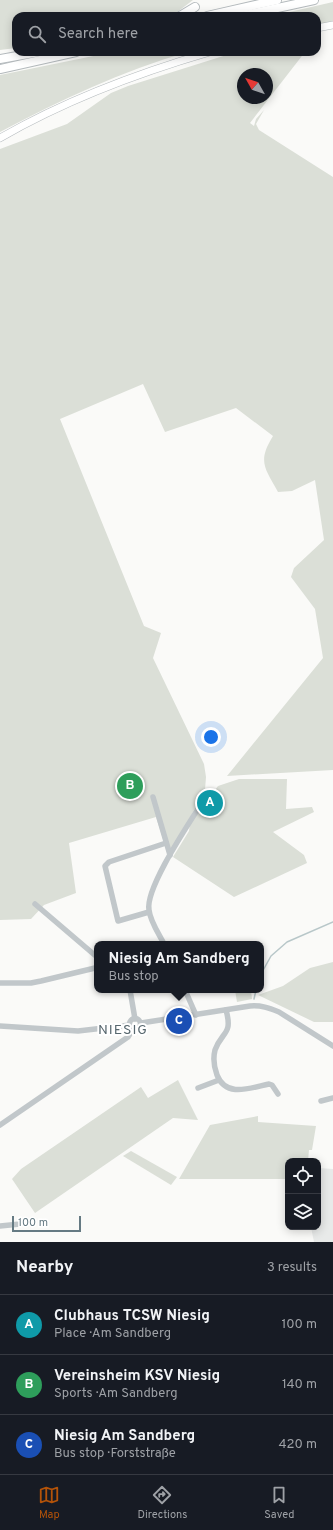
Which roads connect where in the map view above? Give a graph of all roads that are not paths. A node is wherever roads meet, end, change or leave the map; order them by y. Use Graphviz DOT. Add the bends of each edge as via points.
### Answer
graph roads {
  1 [pos="277,0"];
  2 [pos="314,0"];
  3 [pos="195,7"];
  4 [pos="187,12"];
  5 [pos="224,12"];
  6 [pos="259,12"];
  7 [pos="333,25"];
  8 [pos="321,27"];
  9 [pos="17,56"];
  10 [pos="58,56"];
  11 [pos="197,56"];
  12 [pos="0,59"];
  13 [pos="0,69"];
  14 [pos="0,138"];
  15 [pos="153,797"];
  16 [pos="203,801"];
  17 [pos="166,843"];
  18 [pos="170,855"];
  19 [pos="35,904"];
  20 [pos="149,912"];
  21 [pos="163,941"];
  22 [pos="94,954"];
  23 [pos="94,968"];
  24 [pos="0,983"];
  25 [pos="131,993"];
  26 [pos="186,993"];
  27 [pos="226,1010"];
  28 [pos="196,1015"];
  29 [pos="135,1019"];
  30 [pos="141,1023"];
  31 [pos="0,1026"];
  32 [pos="131,1027"];
  33 [pos="333,1046"];
  34 [pos="219,1080"];
  35 [pos="198,1088"];
  36 [pos="278,1094"];
  37 [pos="333,1098"];
  38 [pos="321,1101"];
  39 [pos="0,1125"];
  40 [pos="20,1224"];
  41 [pos="0,1226"];
  1 -- 5 [label="highway"];
  2 -- 6 [label="highway"];
  3 -- 4 [label="highway"];
  7 -- 8 [label="main road"];
  9 -- 12 [label="highway"];
  10 -- 13 [label="highway"];
  11 -- 14 [label="main road" via="102,88"];
  15 -- 17 [label="street"];
  16 -- 18 [label="street"];
  17 -- 18 [label="street"];
  17 -- 20 [label="street" via="109,862 104,866 118,921"];
  18 -- 20 [label="street" via="152,892 148,905"];
  19 -- 22 [label="street"];
  20 -- 21 [label="street"];
  23 -- 24 [label="street" via="41,982"];
  25 -- 29 [label="street"];
  26 -- 28 [label="street"];
  27 -- 28 [label="street"];
  27 -- 33 [label="street" via="255,1005 265,1006"];
  27 -- 34 [label="street" via="229,1026 214,1056"];
  28 -- 30 [label="street"];
  29 -- 30 [label="street"];
  29 -- 32 [label="street" via="131,1020"];
  30 -- 32 [label="street" via="140,1028"];
  31 -- 32 [label="street" via="78,1031"];
  32 -- 39 [label="street" via="128,1037"];
  34 -- 35 [label="street"];
  34 -- 36 [label="street" via="235,1090 269,1084"];
  37 -- 38 [label="street"];
  40 -- 41 [label="street"];
}
